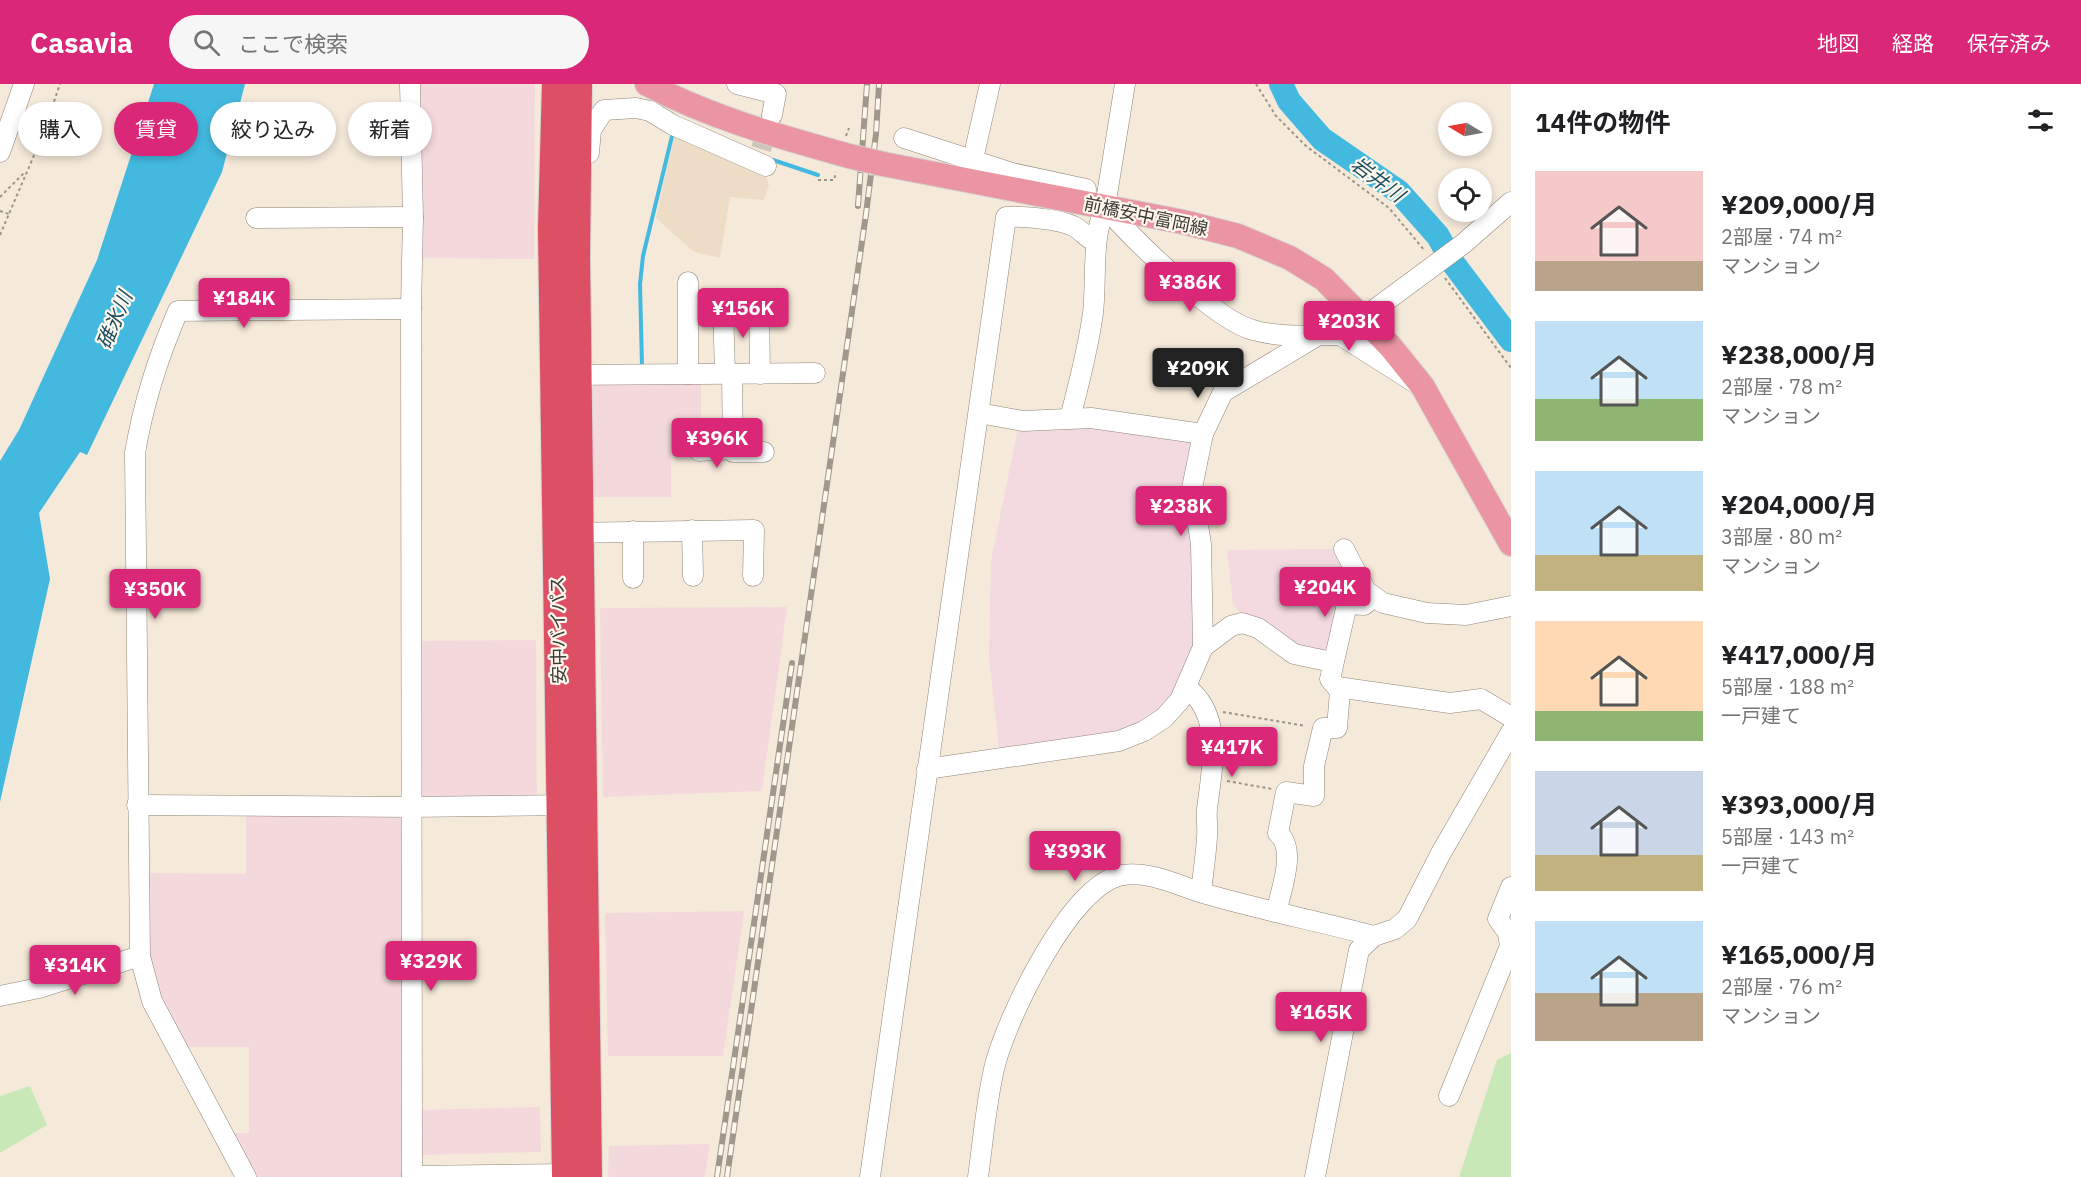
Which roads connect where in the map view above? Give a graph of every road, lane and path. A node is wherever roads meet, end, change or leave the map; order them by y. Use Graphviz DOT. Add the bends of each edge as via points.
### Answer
graph roads {
  1 [pos="24,84"];
  2 [pos="60,84"];
  3 [pos="410,84"];
  4 [pos="556,84"];
  5 [pos="578,84"];
  6 [pos="737,84"];
  7 [pos="990,84"];
  8 [pos="1125,84"];
  9 [pos="1256,84"];
  10 [pos="658,87"];
  11 [pos="771,115"];
  12 [pos="904,138"];
  13 [pos="584,147"];
  14 [pos="0,152"];
  15 [pos="762,159"];
  16 [pos="974,159"];
  17 [pos="843,160"];
  18 [pos="27,170"];
  19 [pos="818,180"];
  20 [pos="0,197"];
  21 [pos="1511,202"];
  22 [pos="1095,205"];
  23 [pos="0,211"];
  24 [pos="9,214"];
  25 [pos="413,217"];
  26 [pos="256,219"];
  27 [pos="0,235"];
  28 [pos="1096,242"];
  29 [pos="1436,263"];
  30 [pos="688,282"];
  31 [pos="759,302"];
  32 [pos="723,304"];
  33 [pos="411,309"];
  34 [pos="1363,317"];
  35 [pos="1340,335"];
  36 [pos="1317,336"];
  37 [pos="1511,368"];
  38 [pos="815,373"];
  39 [pos="688,374"];
  40 [pos="728,374"];
  41 [pos="760,374"];
  42 [pos="573,375"];
  43 [pos="1423,387"];
  44 [pos="979,413"];
  45 [pos="1070,418"];
  46 [pos="1203,434"];
  47 [pos="733,449"];
  48 [pos="699,450"];
  49 [pos="765,452"];
  50 [pos="1507,528"];
  51 [pos="692,530"];
  52 [pos="633,531"];
  53 [pos="567,533"];
  54 [pos="1344,549"];
  55 [pos="693,576"];
  56 [pos="753,576"];
  57 [pos="633,578"];
  58 [pos="1374,597"];
  59 [pos="1511,606"];
  60 [pos="1203,647"];
  61 [pos="1333,676"];
  62 [pos="1186,687"];
  63 [pos="1511,717"];
  64 [pos="1207,718"];
  65 [pos="1323,728"];
  66 [pos="1511,732"];
  67 [pos="927,769"];
  68 [pos="1212,778"];
  69 [pos="1286,792"];
  70 [pos="137,805"];
  71 [pos="571,805"];
  72 [pos="411,807"];
  73 [pos="1511,887"];
  74 [pos="1201,892"];
  75 [pos="1277,910"];
  76 [pos="1509,934"];
  77 [pos="1374,936"];
  78 [pos="140,956"];
  79 [pos="0,996"];
  80 [pos="1449,1096"];
  81 [pos="573,1176"];
  82 [pos="246,1177"];
  83 [pos="412,1177"];
  84 [pos="870,1177"];
  85 [pos="978,1177"];
  86 [pos="1315,1177"];
  1 -- 14 [label="street"];
  2 -- 18 [label="path"];
  3 -- 25 [label="street"];
  4 -- 42 [label="highway, 安中バイパス" via="552,229"];
  5 -- 13 [label="highway, 安中バイパス"];
  6 -- 11 [label="street" via="776,94"];
  7 -- 16 [label="street"];
  8 -- 22 [label="street"];
  9 -- 29 [label="path" via="1276,116 1298,138 1389,208"];
  10 -- 17 [label="main road, 前橋安中富岡線"];
  12 -- 16 [label="street"];
  13 -- 15 [label="street" via="604,110 636,108"];
  13 -- 42 [label="highway, 安中バイパス"];
  16 -- 22 [label="street" via="1012,173 1086,189"];
  17 -- 19 [label="path" via="834,180"];
  17 -- 22 [label="main road, 前橋安中富岡線, bridge" via="883,164"];
  18 -- 20 [label="path"];
  18 -- 24 [label="path"];
  21 -- 29 [label="street"];
  22 -- 28 [label="street"];
  22 -- 34 [label="main road, 前橋安中富岡線" via="1183,222 1265,246 1324,279"];
  22 -- 36 [label="street" via="1228,320 1252,330"];
  23 -- 24 [label="path"];
  24 -- 27 [label="path"];
  25 -- 26 [label="street"];
  25 -- 33 [label="street"];
  28 -- 44 [label="street" via="1072,225 1006,217"];
  28 -- 45 [label="street" via="1091,323"];
  29 -- 34 [label="street"];
  29 -- 37 [label="path"];
  30 -- 39 [label="street"];
  31 -- 41 [label="street"];
  32 -- 40 [label="street"];
  33 -- 70 [label="street" via="178,311 163,348 135,453"];
  33 -- 72 [label="street"];
  34 -- 35 [label="street"];
  34 -- 43 [label="main road, 前橋安中富岡線"];
  35 -- 36 [label="street"];
  35 -- 43 [label="street"];
  36 -- 46 [label="street" via="1222,392"];
  38 -- 41 [label="street"];
  39 -- 40 [label="street"];
  39 -- 42 [label="street"];
  40 -- 41 [label="street"];
  40 -- 47 [label="street"];
  42 -- 53 [label="highway, 安中バイパス"];
  43 -- 50 [label="main road, 前橋安中富岡線"];
  44 -- 45 [label="street" via="1023,421"];
  44 -- 67 [label="street"];
  45 -- 46 [label="street"];
  46 -- 60 [label="street" via="1192,488 1201,544"];
  47 -- 48 [label="street"];
  47 -- 49 [label="street"];
  51 -- 52 [label="street"];
  51 -- 55 [label="street"];
  51 -- 56 [label="street" via="754,530"];
  52 -- 53 [label="street"];
  52 -- 57 [label="street"];
  53 -- 71 [label="highway, 安中バイパス"];
  54 -- 58 [label="street" via="1366,591"];
  58 -- 59 [label="street" via="1383,603 1427,613 1466,615"];
  58 -- 61 [label="street" via="1364,605 1347,604"];
  60 -- 61 [label="street" via="1231,626 1242,623 1258,628"];
  60 -- 62 [label="street"];
  61 -- 63 [label="street" via="1450,703 1481,699"];
  61 -- 65 [label="street" via="1340,691 1337,728"];
  62 -- 64 [label="street" via="1196,694"];
  62 -- 67 [label="street" via="1164,718 1119,741"];
  64 -- 65 [label="path" via="1217,711"];
  64 -- 68 [label="street" via="1213,744"];
  65 -- 69 [label="street" via="1314,766 1314,796"];
  66 -- 77 [label="street" via="1407,920"];
  67 -- 84 [label="street"];
  68 -- 69 [label="path"];
  68 -- 74 [label="street"];
  69 -- 75 [label="street" via="1278,833 1285,840 1288,854"];
  70 -- 72 [label="street"];
  70 -- 78 [label="street"];
  71 -- 72 [label="street"];
  71 -- 81 [label="highway, 安中バイパス"];
  72 -- 83 [label="street"];
  73 -- 76 [label="street" via="1498,920"];
  74 -- 75 [label="street"];
  74 -- 85 [label="street" via="1158,878 1125,874 1109,878 1074,908 1006,1029 993,1070"];
  75 -- 77 [label="street"];
  76 -- 80 [label="street" via="1510,946"];
  77 -- 86 [label="street" via="1359,950"];
  78 -- 79 [label="street" via="39,988"];
  78 -- 82 [label="street" via="152,1000"];
  81 -- 83 [label="street"];
}
